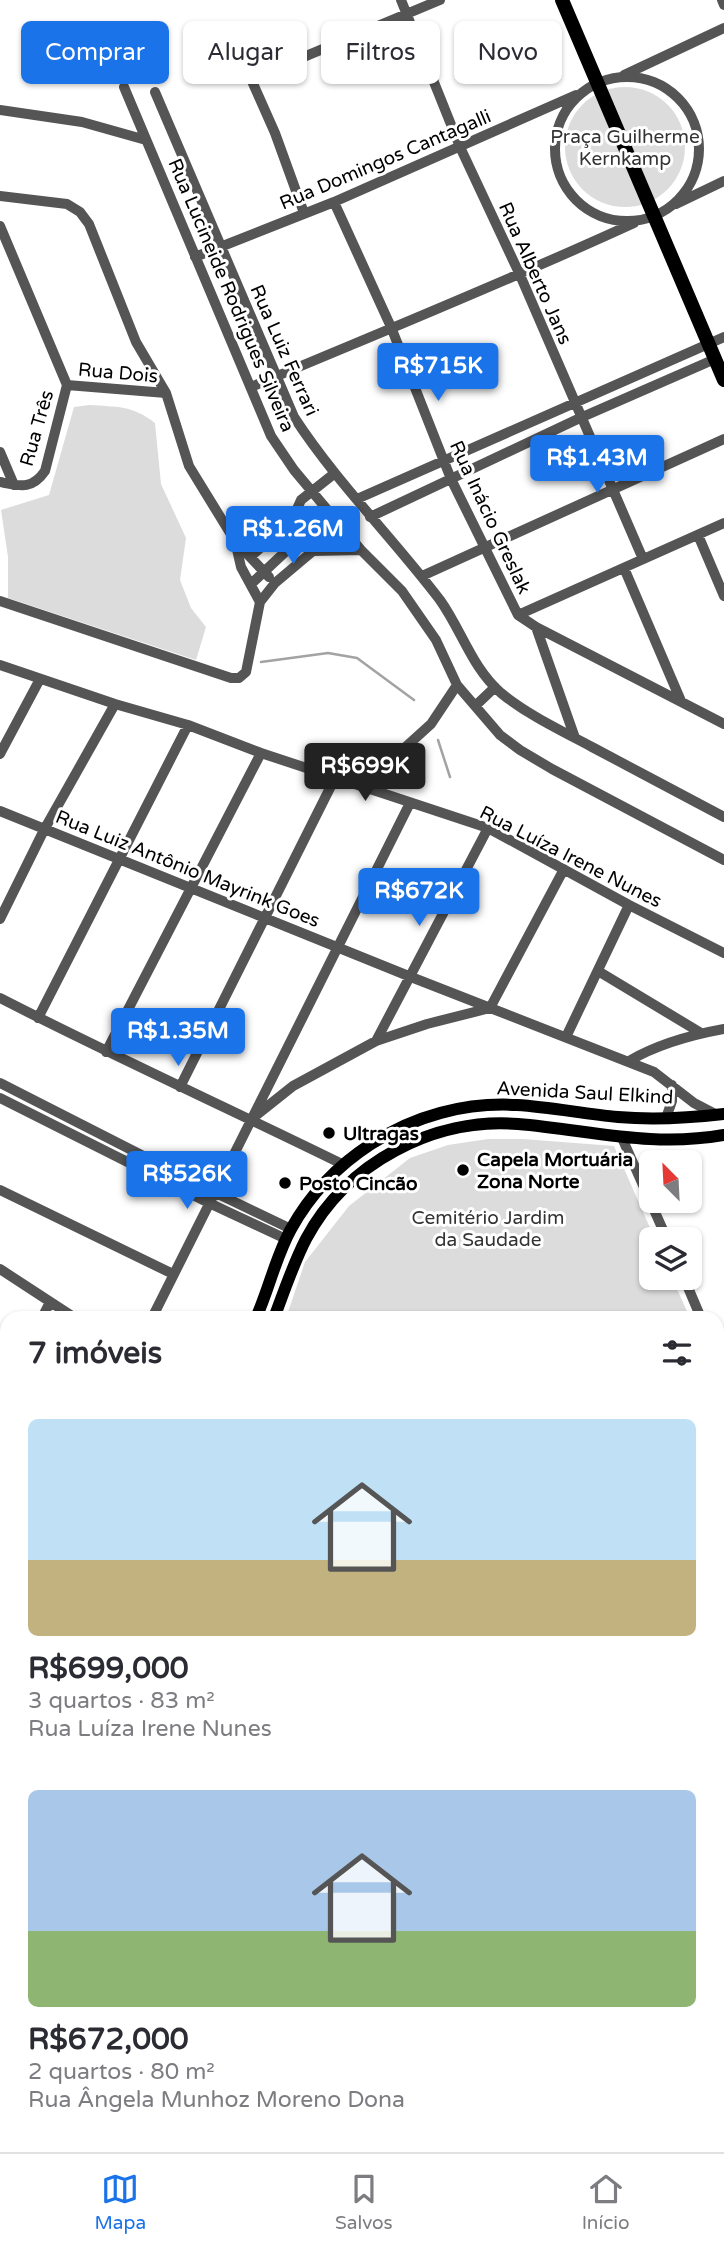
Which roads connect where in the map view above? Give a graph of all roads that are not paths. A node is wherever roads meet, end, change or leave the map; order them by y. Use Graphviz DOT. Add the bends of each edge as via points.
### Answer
graph roads {
  1 [pos="401,0"];
  2 [pos="440,0"];
  3 [pos="562,0"];
  4 [pos="722,0"];
  5 [pos="724,5"];
  6 [pos="407,15"];
  7 [pos="724,28"];
  8 [pos="618,78"];
  9 [pos="124,87"];
  10 [pos="593,88"];
  11 [pos="155,92"];
  12 [pos="0,110"];
  13 [pos="146,140"];
  14 [pos="460,146"];
  15 [pos="724,181"];
  16 [pos="0,196"];
  17 [pos="334,202"];
  18 [pos="662,212"];
  19 [pos="304,213"];
  20 [pos="639,220"];
  21 [pos="0,226"];
  22 [pos="220,246"];
  23 [pos="195,257"];
  24 [pos="520,275"];
  25 [pos="391,327"];
  26 [pos="724,337"];
  27 [pos="709,344"];
  28 [pos="715,359"];
  29 [pos="276,376"];
  30 [pos="724,380"];
  31 [pos="67,386"];
  32 [pos="251,387"];
  33 [pos="166,393"];
  34 [pos="574,404"];
  35 [pos="580,418"];
  36 [pos="724,439"];
  37 [pos="0,452"];
  38 [pos="444,461"];
  39 [pos="335,473"];
  40 [pos="451,479"];
  41 [pos="0,482"];
  42 [pos="14,485"];
  43 [pos="612,489"];
  44 [pos="312,492"];
  45 [pos="357,499"];
  46 [pos="370,517"];
  47 [pos="292,520"];
  48 [pos="724,523"];
  49 [pos="698,535"];
  50 [pos="300,538"];
  51 [pos="235,541"];
  52 [pos="485,547"];
  53 [pos="360,550"];
  54 [pos="313,551"];
  55 [pos="250,556"];
  56 [pos="643,559"];
  57 [pos="624,568"];
  58 [pos="265,572"];
  59 [pos="422,576"];
  60 [pos="275,583"];
  61 [pos="251,584"];
  62 [pos="724,596"];
  63 [pos="0,601"];
  64 [pos="260,602"];
  65 [pos="518,615"];
  66 [pos="450,616"];
  67 [pos="428,627"];
  68 [pos="536,627"];
  69 [pos="0,665"];
  70 [pos="40,679"];
  71 [pos="457,685"];
  72 [pos="495,687"];
  73 [pos="681,701"];
  74 [pos="115,704"];
  75 [pos="475,706"];
  76 [pos="724,724"];
  77 [pos="188,725"];
  78 [pos="575,738"];
  79 [pos="261,753"];
  80 [pos="0,754"];
  81 [pos="335,778"];
  82 [pos="371,789"];
  83 [pos="410,803"];
  84 [pos="0,811"];
  85 [pos="724,817"];
  86 [pos="488,828"];
  87 [pos="44,830"];
  88 [pos="118,859"];
  89 [pos="724,860"];
  90 [pos="564,869"];
  91 [pos="192,889"];
  92 [pos="629,905"];
  93 [pos="0,919"];
  94 [pos="266,919"];
  95 [pos="337,947"];
  96 [pos="724,953"];
  97 [pos="598,971"];
  98 [pos="411,977"];
  99 [pos="0,998"];
  100 [pos="491,1008"];
  101 [pos="38,1018"];
  102 [pos="724,1029"];
  103 [pos="701,1034"];
  104 [pos="566,1037"];
  105 [pos="376,1041"];
  106 [pos="106,1052"];
  107 [pos="629,1061"];
  108 [pos="275,1073"];
  109 [pos="0,1083"];
  110 [pos="672,1085"];
  111 [pos="293,1086"];
  112 [pos="180,1087"];
  113 [pos="0,1098"];
  114 [pos="720,1115"];
  115 [pos="666,1118"];
  116 [pos="251,1119"];
  117 [pos="724,1135"];
  118 [pos="622,1138"];
  119 [pos="342,1164"];
  120 [pos="0,1190"];
  121 [pos="211,1198"];
  122 [pos="328,1205"];
  123 [pos="662,1227"];
  124 [pos="288,1234"];
  125 [pos="0,1269"];
  126 [pos="173,1274"];
  127 [pos="689,1290"];
  128 [pos="266,1295"];
  129 [pos="50,1302"];
  130 [pos="46,1311"];
  131 [pos="64,1311"];
  132 [pos="155,1311"];
  133 [pos="259,1311"];
  134 [pos="265,1311"];
  135 [pos="277,1311"];
  136 [pos="698,1311"];
  1 -- 6 [label="street, Rua Alberto Jans"];
  2 -- 6 [label="street"];
  3 -- 10 [label="highway"];
  4 -- 5 [label="street"];
  6 -- 14 [label="street, Rua Alberto Jans"];
  6 -- 19 [label="street" via="251,79"];
  7 -- 8 [label="street"];
  8 -- 10 [label="street, Rua Domingos Cantagalli"];
  8 -- 18 [label="street" via="639,78 665,88 684,105 695,125 697,167 688,187"];
  9 -- 13 [label="street, Rua Lucineide Rodrigues Silveira"];
  10 -- 14 [label="street, Rua Domingos Cantagalli"];
  10 -- 18 [label="highway"];
  10 -- 20 [label="street" via="576,98 559,124 557,171 572,198 584,208 612,220"];
  11 -- 22 [label="street, Rua Luiz Ferrari"];
  12 -- 13 [label="street" via="82,121"];
  13 -- 23 [label="street, Rua Lucineide Rodrigues Silveira"];
  14 -- 17 [label="street, Rua Domingos Cantagalli"];
  14 -- 24 [label="street, Rua Alberto Jans"];
  15 -- 18 [label="street"];
  16 -- 33 [label="street" via="67,204 80,212 89,224 136,342"];
  17 -- 19 [label="street, Rua Domingos Cantagalli"];
  17 -- 25 [label="street, Rua Inácio Greslak"];
  18 -- 20 [label="street"];
  18 -- 27 [label="highway"];
  19 -- 22 [label="street, Rua Domingos Cantagalli"];
  20 -- 24 [label="street"];
  21 -- 31 [label="street"];
  22 -- 23 [label="street, Rua Domingos Cantagalli"];
  22 -- 29 [label="street, Rua Luiz Ferrari"];
  23 -- 32 [label="street, Rua Lucineide Rodrigues Silveira"];
  24 -- 25 [label="street"];
  24 -- 34 [label="street, Rua Alberto Jans"];
  25 -- 29 [label="street"];
  25 -- 38 [label="street, Rua Inácio Greslak"];
  26 -- 27 [label="street"];
  27 -- 28 [label="highway"];
  27 -- 34 [label="street"];
  28 -- 30 [label="highway"];
  28 -- 35 [label="street"];
  29 -- 32 [label="street"];
  29 -- 39 [label="street, Rua Luiz Ferrari" via="294,417"];
  31 -- 33 [label="street, Rua Dois"];
  31 -- 42 [label="street, Rua Três" via="45,471 27,486"];
  32 -- 44 [label="street, Rua Lucineide Rodrigues Silveira" via="271,436"];
  33 -- 51 [label="street" via="190,466"];
  34 -- 35 [label="street, Rua Alberto Jans"];
  34 -- 38 [label="street"];
  35 -- 40 [label="street"];
  35 -- 43 [label="street, Rua Alberto Jans"];
  36 -- 43 [label="street"];
  37 -- 42 [label="street"];
  38 -- 40 [label="street, Rua Inácio Greslak"];
  38 -- 45 [label="street"];
  39 -- 44 [label="street"];
  39 -- 45 [label="street, Rua Luiz Ferrari"];
  40 -- 46 [label="street"];
  40 -- 52 [label="street, Rua Inácio Greslak"];
  41 -- 42 [label="street, Rua Três"];
  43 -- 52 [label="street"];
  43 -- 56 [label="street, Rua Alberto Jans"];
  44 -- 47 [label="street" via="301,500"];
  44 -- 53 [label="street, Rua Lucineide Rodrigues Silveira"];
  45 -- 46 [label="street, Rua Luiz Ferrari"];
  46 -- 59 [label="street, Rua Luiz Ferrari"];
  47 -- 50 [label="street"];
  47 -- 55 [label="street"];
  48 -- 49 [label="street"];
  49 -- 56 [label="street"];
  49 -- 62 [label="street"];
  50 -- 54 [label="street"];
  50 -- 58 [label="street"];
  51 -- 55 [label="street"];
  51 -- 61 [label="street"];
  52 -- 59 [label="street"];
  52 -- 65 [label="street, Rua Inácio Greslak"];
  53 -- 54 [label="street"];
  53 -- 67 [label="street, Rua Lucineide Rodrigues Silveira" via="402,591"];
  54 -- 60 [label="street"];
  55 -- 58 [label="street"];
  56 -- 57 [label="street"];
  57 -- 65 [label="street"];
  57 -- 73 [label="street"];
  58 -- 60 [label="street"];
  58 -- 61 [label="street"];
  59 -- 66 [label="street, Rua Luiz Ferrari"];
  60 -- 64 [label="street"];
  61 -- 64 [label="street"];
  63 -- 64 [label="street" via="231,678 246,672"];
  65 -- 68 [label="street"];
  66 -- 67 [label="street"];
  66 -- 72 [label="street, Rua Luiz Ferrari" via="484,677"];
  67 -- 71 [label="street, Rua Lucineide Rodrigues Silveira"];
  68 -- 73 [label="street"];
  68 -- 78 [label="street"];
  69 -- 70 [label="street, Rua Luíza Irene Nunes"];
  70 -- 74 [label="street, Rua Luíza Irene Nunes"];
  70 -- 80 [label="street"];
  71 -- 75 [label="street, Rua Lucineide Rodrigues Silveira"];
  71 -- 82 [label="street" via="431,724 388,763"];
  72 -- 75 [label="street"];
  72 -- 78 [label="street, Rua Luiz Ferrari"];
  73 -- 76 [label="street"];
  74 -- 77 [label="street, Rua Luíza Irene Nunes"];
  74 -- 87 [label="street"];
  75 -- 89 [label="street, Rua Lucineide Rodrigues Silveira" via="520,750"];
  77 -- 79 [label="street, Rua Luíza Irene Nunes"];
  77 -- 88 [label="street"];
  78 -- 85 [label="street, Rua Luiz Ferrari"];
  79 -- 81 [label="street, Rua Luíza Irene Nunes"];
  79 -- 91 [label="street"];
  81 -- 82 [label="street, Rua Luíza Irene Nunes"];
  81 -- 94 [label="street"];
  82 -- 83 [label="street, Rua Luíza Irene Nunes"];
  83 -- 86 [label="street, Rua Luíza Irene Nunes"];
  83 -- 95 [label="street"];
  84 -- 87 [label="street, Rua Luiz Antônio Mayrink Goes"];
  86 -- 90 [label="street, Rua Luíza Irene Nunes"];
  86 -- 98 [label="street"];
  87 -- 88 [label="street, Rua Luiz Antônio Mayrink Goes"];
  87 -- 93 [label="street"];
  88 -- 91 [label="street, Rua Luiz Antônio Mayrink Goes"];
  88 -- 101 [label="street"];
  90 -- 92 [label="street, Rua Luíza Irene Nunes"];
  90 -- 100 [label="street"];
  91 -- 94 [label="street, Rua Luiz Antônio Mayrink Goes"];
  91 -- 106 [label="street"];
  92 -- 96 [label="street, Rua Luíza Irene Nunes"];
  92 -- 97 [label="street"];
  94 -- 95 [label="street, Rua Luiz Antônio Mayrink Goes"];
  94 -- 112 [label="street"];
  95 -- 98 [label="street, Rua Luiz Antônio Mayrink Goes"];
  95 -- 108 [label="street"];
  97 -- 103 [label="street"];
  97 -- 104 [label="street"];
  98 -- 100 [label="street, Rua Luiz Antônio Mayrink Goes"];
  98 -- 105 [label="street"];
  99 -- 101 [label="street"];
  100 -- 104 [label="street, Rua Luiz Antônio Mayrink Goes"];
  100 -- 105 [label="street"];
  101 -- 106 [label="street"];
  102 -- 103 [label="street"];
  103 -- 107 [label="street"];
  104 -- 107 [label="street, Rua Luiz Antônio Mayrink Goes"];
  105 -- 111 [label="street"];
  106 -- 112 [label="street"];
  107 -- 110 [label="street, Rua Luiz Antônio Mayrink Goes"];
  108 -- 111 [label="street"];
  108 -- 116 [label="street"];
  109 -- 121 [label="street"];
  110 -- 114 [label="street, Rua Luiz Antônio Mayrink Goes" via="694,1103"];
  110 -- 115 [label="street" via="673,1101"];
  111 -- 116 [label="street"];
  112 -- 116 [label="street"];
  113 -- 121 [label="street"];
  114 -- 115 [label="main road, Avenida Saul Elkind"];
  115 -- 118 [label="main road" via="628,1125"];
  115 -- 119 [label="main road, Avenida Saul Elkind" via="518,1105 473,1107 409,1122"];
  116 -- 119 [label="street"];
  116 -- 121 [label="street"];
  117 -- 118 [label="main road, Avenida Saul Elkind" via="686,1140"];
  118 -- 122 [label="main road, Avenida Saul Elkind" via="518,1124 456,1128 416,1140 380,1160"];
  118 -- 123 [label="street"];
  119 -- 122 [label="main road" via="347,1177"];
  119 -- 124 [label="main road, Avenida Saul Elkind" via="311,1198"];
  120 -- 126 [label="street"];
  121 -- 124 [label="street"];
  121 -- 126 [label="street"];
  122 -- 135 [label="main road, Avenida Saul Elkind" via="306,1240"];
  124 -- 128 [label="main road, Avenida Saul Elkind"];
  125 -- 129 [label="street"];
  126 -- 132 [label="street"];
  127 -- 136 [label="street"];
  128 -- 133 [label="main road, Avenida Saul Elkind"];
  128 -- 134 [label="main road"];
  129 -- 130 [label="street"];
  129 -- 131 [label="street"];
}
